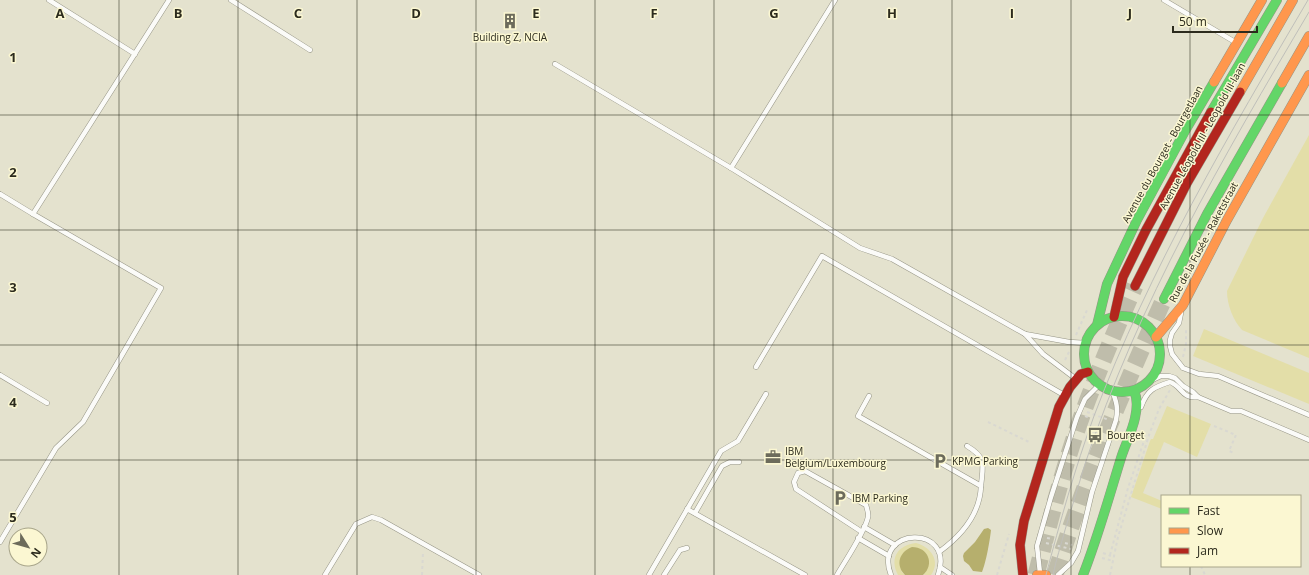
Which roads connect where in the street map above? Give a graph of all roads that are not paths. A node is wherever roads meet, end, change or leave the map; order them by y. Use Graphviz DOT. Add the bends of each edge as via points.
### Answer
graph roads {
  1 [pos="49,0"];
  2 [pos="169,0"];
  3 [pos="232,0"];
  4 [pos="835,0"];
  5 [pos="1164,0"];
  6 [pos="1262,0"];
  7 [pos="1277,0"];
  8 [pos="1293,0"];
  9 [pos="1309,36"];
  10 [pos="1236,43"];
  11 [pos="310,50"];
  12 [pos="135,54"];
  13 [pos="555,64"];
  14 [pos="1309,75"];
  15 [pos="731,168"];
  16 [pos="0,194"];
  17 [pos="33,214"];
  18 [pos="1135,286"];
  19 [pos="1164,299"];
  20 [pos="1183,305"];
  21 [pos="1114,317"];
  22 [pos="1097,325"];
  23 [pos="1025,334"];
  24 [pos="1156,337"];
  25 [pos="1085,343"];
  26 [pos="756,367"];
  27 [pos="1088,372"];
  28 [pos="0,376"];
  29 [pos="1076,379"];
  30 [pos="1148,382"];
  31 [pos="1099,385"];
  32 [pos="1134,390"];
  33 [pos="1112,391"];
  34 [pos="766,394"];
  35 [pos="1064,395"];
  36 [pos="869,396"];
  37 [pos="1198,397"];
  38 [pos="47,404"];
  39 [pos="1309,415"];
  40 [pos="1135,419"];
  41 [pos="1309,440"];
  42 [pos="967,446"];
  43 [pos="739,462"];
  44 [pos="982,486"];
  45 [pos="687,509"];
  46 [pos="695,513"];
  47 [pos="864,527"];
  48 [pos="862,532"];
  49 [pos="858,538"];
  50 [pos="0,542"];
  51 [pos="895,545"];
  52 [pos="687,548"];
  53 [pos="939,552"];
  54 [pos="889,556"];
  55 [pos="940,567"];
  56 [pos="1040,574"];
  57 [pos="325,575"];
  58 [pos="479,575"];
  59 [pos="648,575"];
  60 [pos="664,575"];
  61 [pos="805,575"];
  62 [pos="837,575"];
  63 [pos="891,575"];
  64 [pos="938,575"];
  65 [pos="952,575"];
  66 [pos="1023,575"];
  67 [pos="1037,575"];
  68 [pos="1046,575"];
  69 [pos="1058,575"];
  70 [pos="1083,575"];
  1 -- 12 [label="lane"];
  2 -- 12 [label="lane"];
  3 -- 11 [label="lane"];
  4 -- 15 [label="lane"];
  5 -- 10 [label="lane"];
  6 -- 10 [label="main road, Avenue du Bourget - Bourgetlaan"];
  7 -- 21 [label="main road" via="1146,230 1124,277"];
  8 -- 18 [label="main road, Avenue Léopold III - Leopold III-laan" via="1187,184"];
  9 -- 19 [label="main road" via="1222,186"];
  10 -- 22 [label="main road, Avenue du Bourget - Bourgetlaan" via="1185,131 1116,264 1107,284"];
  12 -- 17 [label="lane"];
  13 -- 15 [label="lane"];
  14 -- 20 [label="main road, Rue de la Fusée - Raketstraat" via="1227,220"];
  15 -- 23 [label="lane" via="860,248 892,259"];
  16 -- 17 [label="lane"];
  17 -- 50 [label="lane" via="161,288 83,422 56,448"];
  20 -- 24 [label="main road, Rue de la Fusée - Raketstraat"];
  20 -- 39 [label="lane" via="1179,323 1170,340 1172,354 1183,368 1199,374 1218,376"];
  21 -- 22 [label="main road"];
  21 -- 24 [label="main road" via="1134,318 1150,329"];
  22 -- 25 [label="main road"];
  23 -- 25 [label="lane"];
  23 -- 29 [label="lane" via="1043,354"];
  24 -- 30 [label="main road" via="1160,356 1154,374"];
  25 -- 27 [label="main road" via="1084,363"];
  26 -- 35 [label="lane" via="822,256"];
  27 -- 29 [label="main road"];
  27 -- 31 [label="main road"];
  28 -- 38 [label="lane"];
  29 -- 35 [label="main road"];
  30 -- 32 [label="main road"];
  30 -- 37 [label="lane" via="1161,376 1169,376"];
  31 -- 33 [label="main road"];
  31 -- 56 [label="lane" via="1085,399 1080,409 1038,541"];
  32 -- 33 [label="main road"];
  32 -- 40 [label="main road" via="1137,404"];
  33 -- 69 [label="lane" via="1118,409 1116,422 1092,492 1078,551 1071,563"];
  34 -- 45 [label="lane" via="738,441 721,451"];
  35 -- 66 [label="main road" via="1024,521 1020,545"];
  36 -- 44 [label="lane" via="858,416"];
  37 -- 40 [label="lane" via="1185,396 1170,382 1159,386 1144,397"];
  37 -- 41 [label="lane"];
  40 -- 70 [label="main road" via="1111,485 1095,553"];
  42 -- 44 [label="lane" via="977,452 981,459"];
  43 -- 46 [label="lane" via="730,462 722,466"];
  44 -- 53 [label="lane" via="980,501 971,519 955,539"];
  45 -- 46 [label="lane"];
  45 -- 59 [label="lane"];
  46 -- 61 [label="lane"];
  47 -- 48 [label="lane"];
  47 -- 48 [label="lane" via="868,516 866,505 805,471 798,473 794,482 796,489"];
  47 -- 51 [label="lane"];
  48 -- 49 [label="lane"];
  49 -- 54 [label="lane"];
  49 -- 62 [label="lane"];
  51 -- 53 [label="lane" via="908,537 916,536 931,542"];
  51 -- 54 [label="lane"];
  52 -- 60 [label="lane" via="680,550"];
  53 -- 55 [label="lane"];
  54 -- 63 [label="lane"];
  55 -- 64 [label="lane"];
  55 -- 65 [label="lane"];
  56 -- 67 [label="main road"];
  56 -- 68 [label="main road"];
  57 -- 58 [label="lane" via="356,524 372,517"];
}
